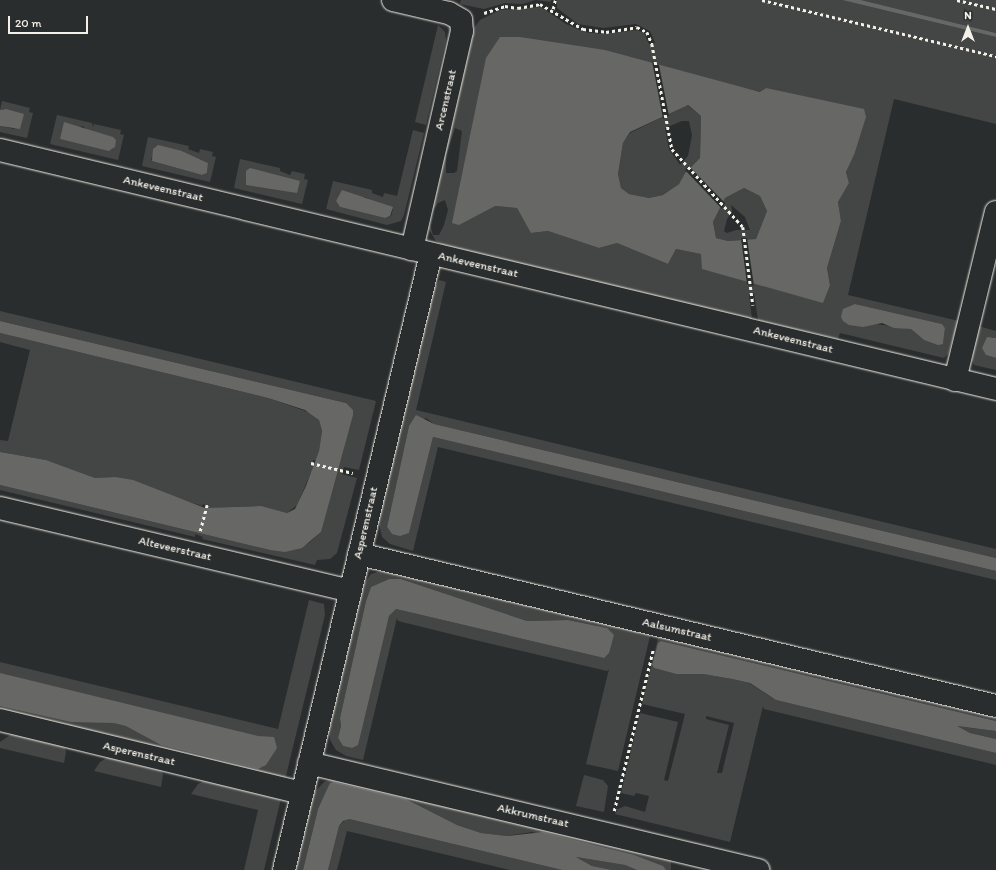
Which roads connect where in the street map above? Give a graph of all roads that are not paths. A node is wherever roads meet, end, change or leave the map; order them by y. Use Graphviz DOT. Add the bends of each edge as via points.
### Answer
graph roads {
  1 [pos="393,0"];
  2 [pos="0,150"];
  3 [pos="996,212"];
  4 [pos="421,251"];
  5 [pos="955,380"];
  6 [pos="996,389"];
  7 [pos="0,508"];
  8 [pos="359,554"];
  9 [pos="350,591"];
  10 [pos="996,706"];
  11 [pos="0,720"];
  12 [pos="309,763"];
  13 [pos="302,793"];
  14 [pos="284,870"];
  15 [pos="758,870"];
  1 -- 4 [label="street, Arcenstraat" via="449,13 461,20 462,31"];
  2 -- 4 [label="street, Ankeveenstraat"];
  3 -- 5 [label="street"];
  4 -- 5 [label="street, Ankeveenstraat"];
  4 -- 8 [label="street, Asperenstraat"];
  5 -- 6 [label="street, Ankeveenstraat"];
  7 -- 9 [label="street, Alteveerstraat"];
  8 -- 9 [label="street, Asperenstraat"];
  8 -- 10 [label="street, Aalsumstraat"];
  9 -- 12 [label="street, Asperenstraat"];
  11 -- 13 [label="street, Asperenstraat"];
  12 -- 13 [label="street, Asperenstraat"];
  12 -- 15 [label="street, Akkrumstraat"];
  13 -- 14 [label="street, Asperenstraat"];
}
